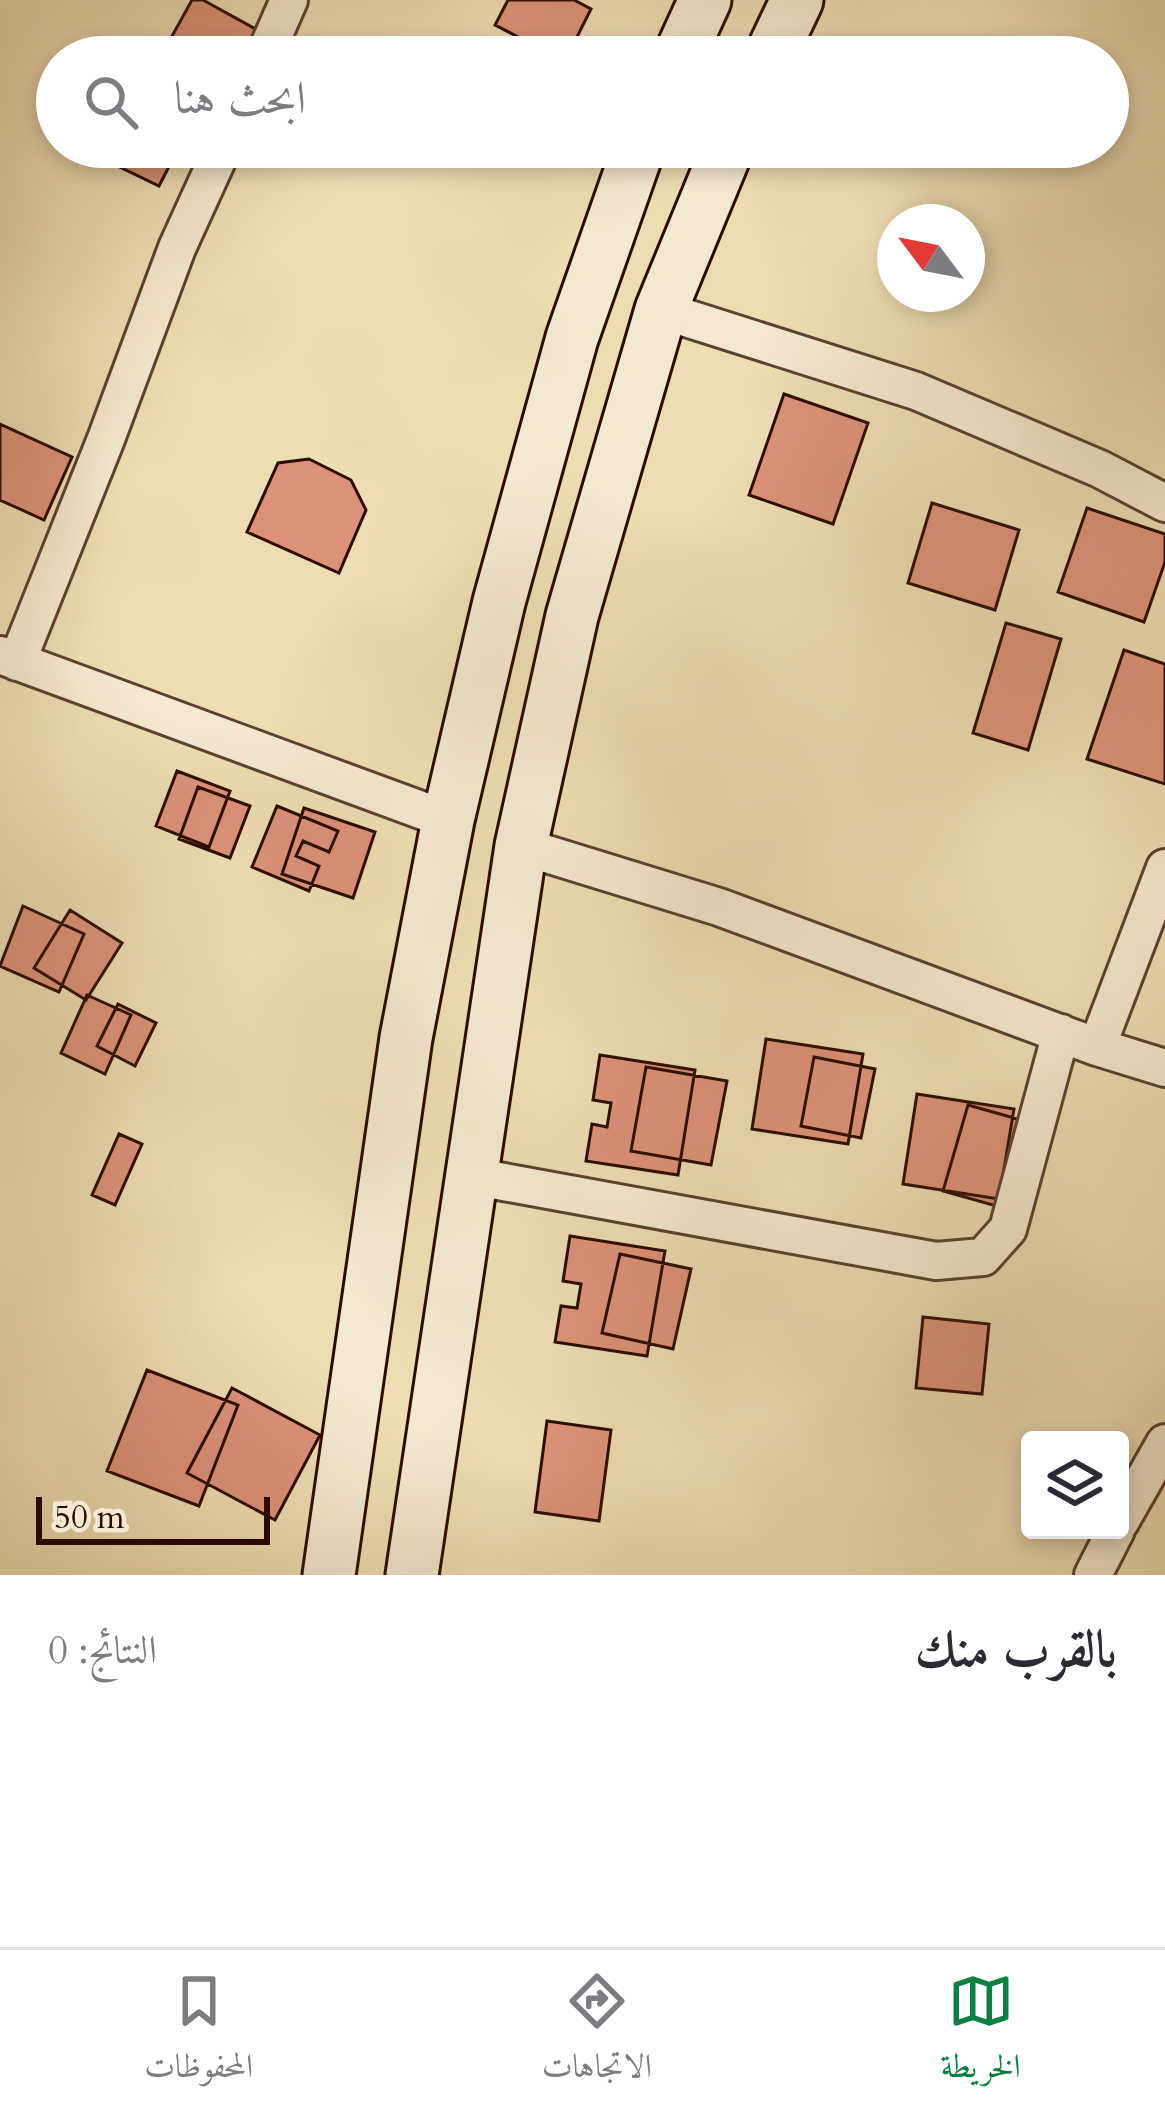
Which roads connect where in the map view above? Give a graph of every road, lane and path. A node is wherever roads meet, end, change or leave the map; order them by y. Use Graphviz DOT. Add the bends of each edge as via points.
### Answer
graph roads {
  1 [pos="290,0"];
  2 [pos="705,0"];
  3 [pos="797,0"];
  4 [pos="274,36"];
  5 [pos="689,36"];
  6 [pos="780,36"];
  7 [pos="213,168"];
  8 [pos="632,168"];
  9 [pos="719,168"];
  10 [pos="661,310"];
  11 [pos="1165,503"];
  12 [pos="8,658"];
  13 [pos="448,820"];
  14 [pos="521,846"];
  15 [pos="1165,868"];
  16 [pos="1061,1033"];
  17 [pos="1097,1046"];
  18 [pos="1165,1067"];
  19 [pos="471,1176"];
  20 [pos="1165,1443"];
  21 [pos="1129,1507"];
  22 [pos="1111,1539"];
  23 [pos="329,1575"];
  24 [pos="412,1575"];
  25 [pos="1093,1575"];
  1 -- 4 [label="street"];
  2 -- 5 [label="main road"];
  3 -- 6 [label="main road"];
  7 -- 12 [label="street"];
  8 -- 13 [label="main road" via="572,338"];
  9 -- 10 [label="main road"];
  10 -- 11 [label="street" via="916,391"];
  10 -- 14 [label="main road" via="572,616"];
  12 -- 13 [label="street"];
  13 -- 23 [label="main road" via="406,1038"];
  14 -- 16 [label="street" via="719,907"];
  14 -- 19 [label="main road"];
  15 -- 17 [label="street"];
  16 -- 17 [label="street"];
  16 -- 19 [label="street" via="1008,1228 983,1257 936,1261"];
  17 -- 18 [label="street"];
  19 -- 24 [label="main road"];
  20 -- 21 [label="street"];
  22 -- 25 [label="street"];
}
